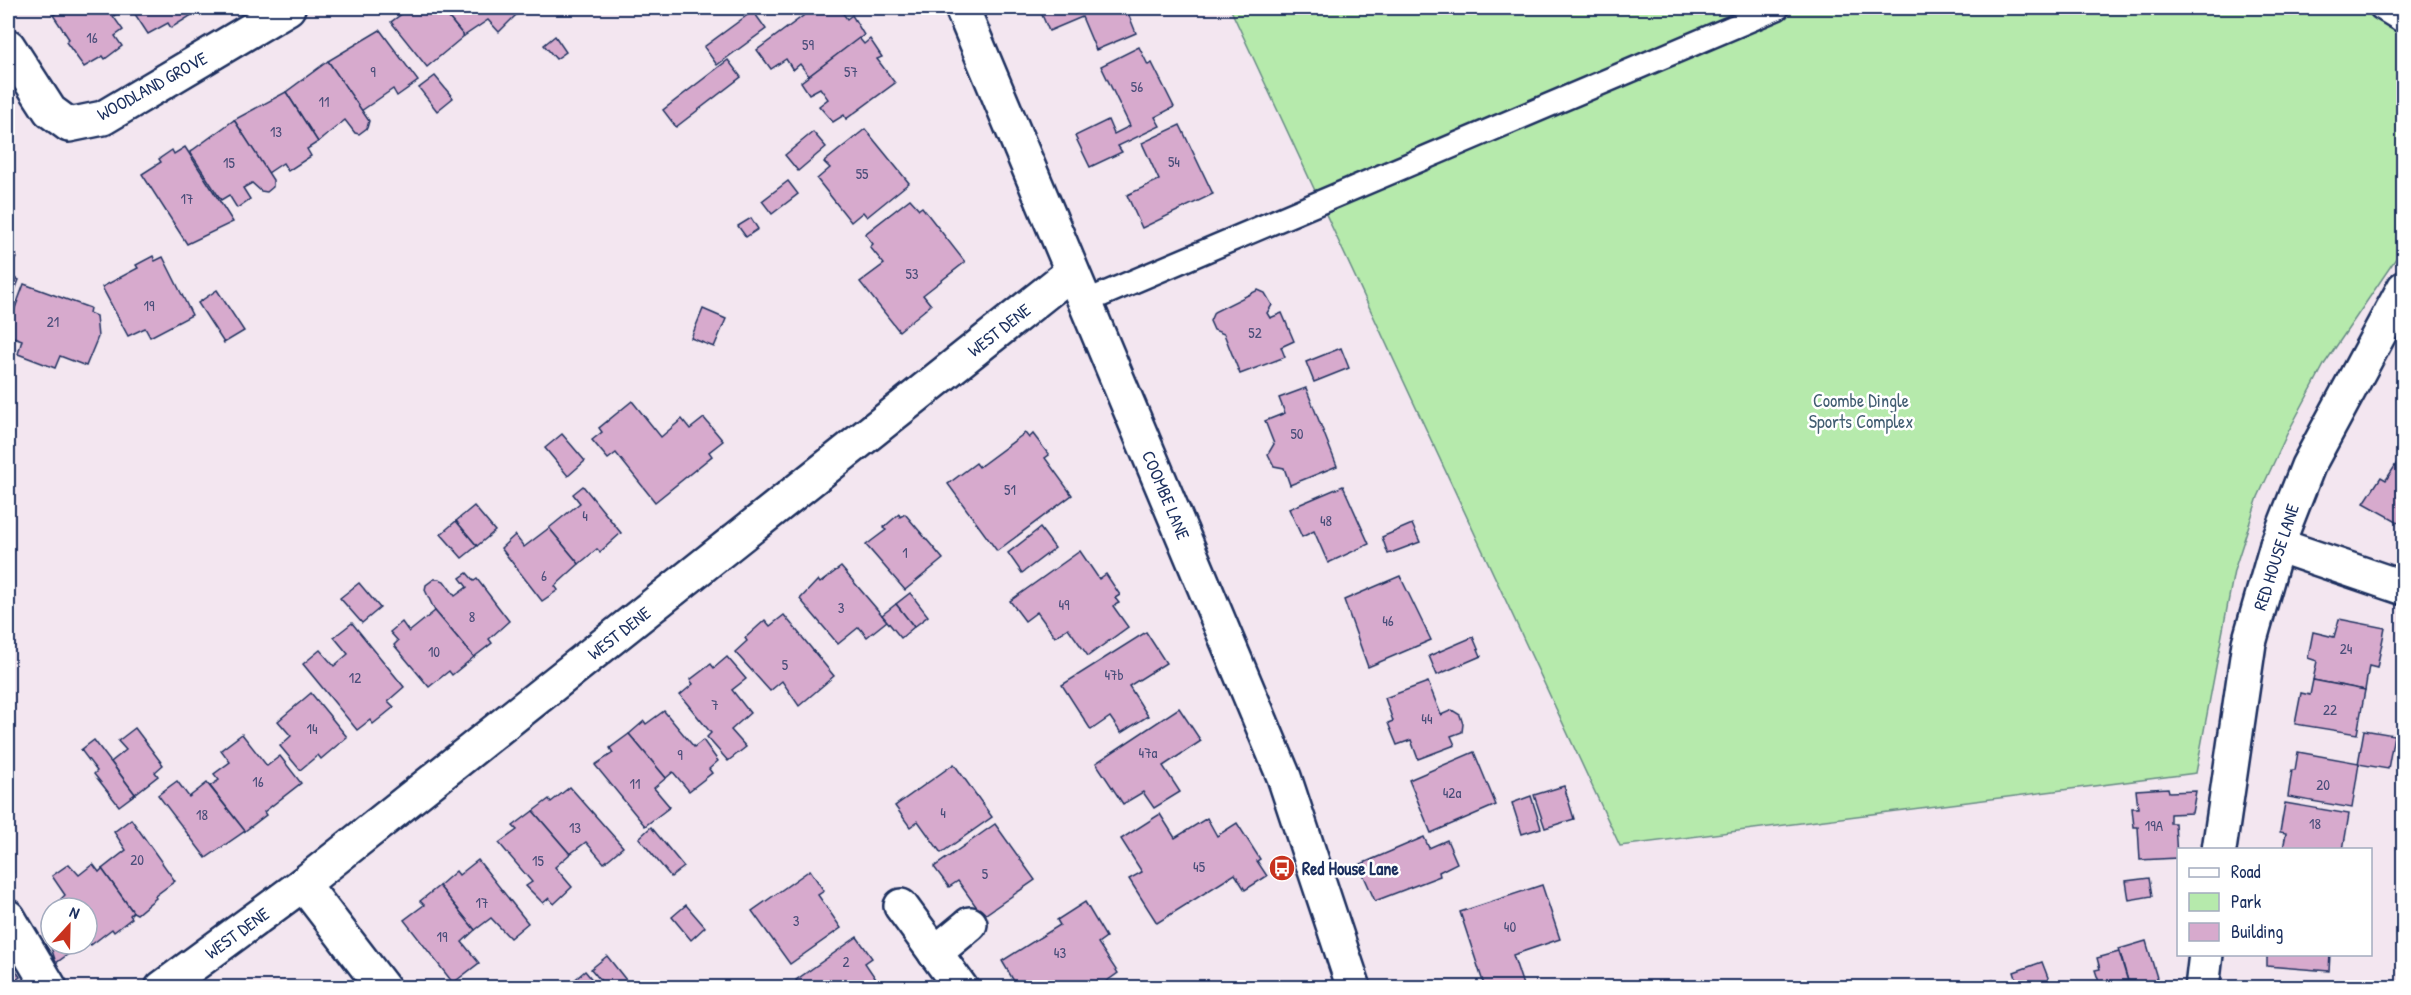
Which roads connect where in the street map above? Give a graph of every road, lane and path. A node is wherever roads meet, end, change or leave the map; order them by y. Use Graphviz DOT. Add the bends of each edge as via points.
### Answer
graph roads {
  1 [pos="288,8"];
  2 [pos="962,8"];
  3 [pos="1778,8"];
  4 [pos="2381,8"];
  5 [pos="2403,22"];
  6 [pos="8,46"];
  7 [pos="1072,272"];
  8 [pos="2403,288"];
  9 [pos="1085,302"];
  10 [pos="2277,545"];
  11 [pos="2403,588"];
  12 [pos="2219,848"];
  13 [pos="303,884"];
  14 [pos="901,906"];
  15 [pos="8,917"];
  16 [pos="970,924"];
  17 [pos="935,953"];
  18 [pos="2206,956"];
  19 [pos="50,987"];
  20 [pos="162,987"];
  21 [pos="383,987"];
  22 [pos="961,987"];
  23 [pos="1354,987"];
  24 [pos="2202,987"];
  1 -- 6 [label="street, WOODLAND GROVE" via="103,118 69,125 50,111"];
  2 -- 7 [label="street, COOMBE LANE"];
  3 -- 9 [label="lane"];
  4 -- 5 [label="lane"];
  7 -- 9 [label="street, COOMBE LANE"];
  7 -- 13 [label="street, WEST DENE"];
  8 -- 10 [label="street, RED HOUSE LANE" via="2308,466"];
  9 -- 23 [label="street, COOMBE LANE" via="1284,777"];
  10 -- 11 [label="street"];
  10 -- 12 [label="street, RED HOUSE LANE" via="2249,643"];
  13 -- 20 [label="street, WEST DENE"];
  13 -- 21 [label="street"];
  14 -- 17 [label="street"];
  15 -- 19 [label="street"];
  16 -- 17 [label="street"];
  17 -- 22 [label="street"];
  18 -- 24 [label="street"];
}
